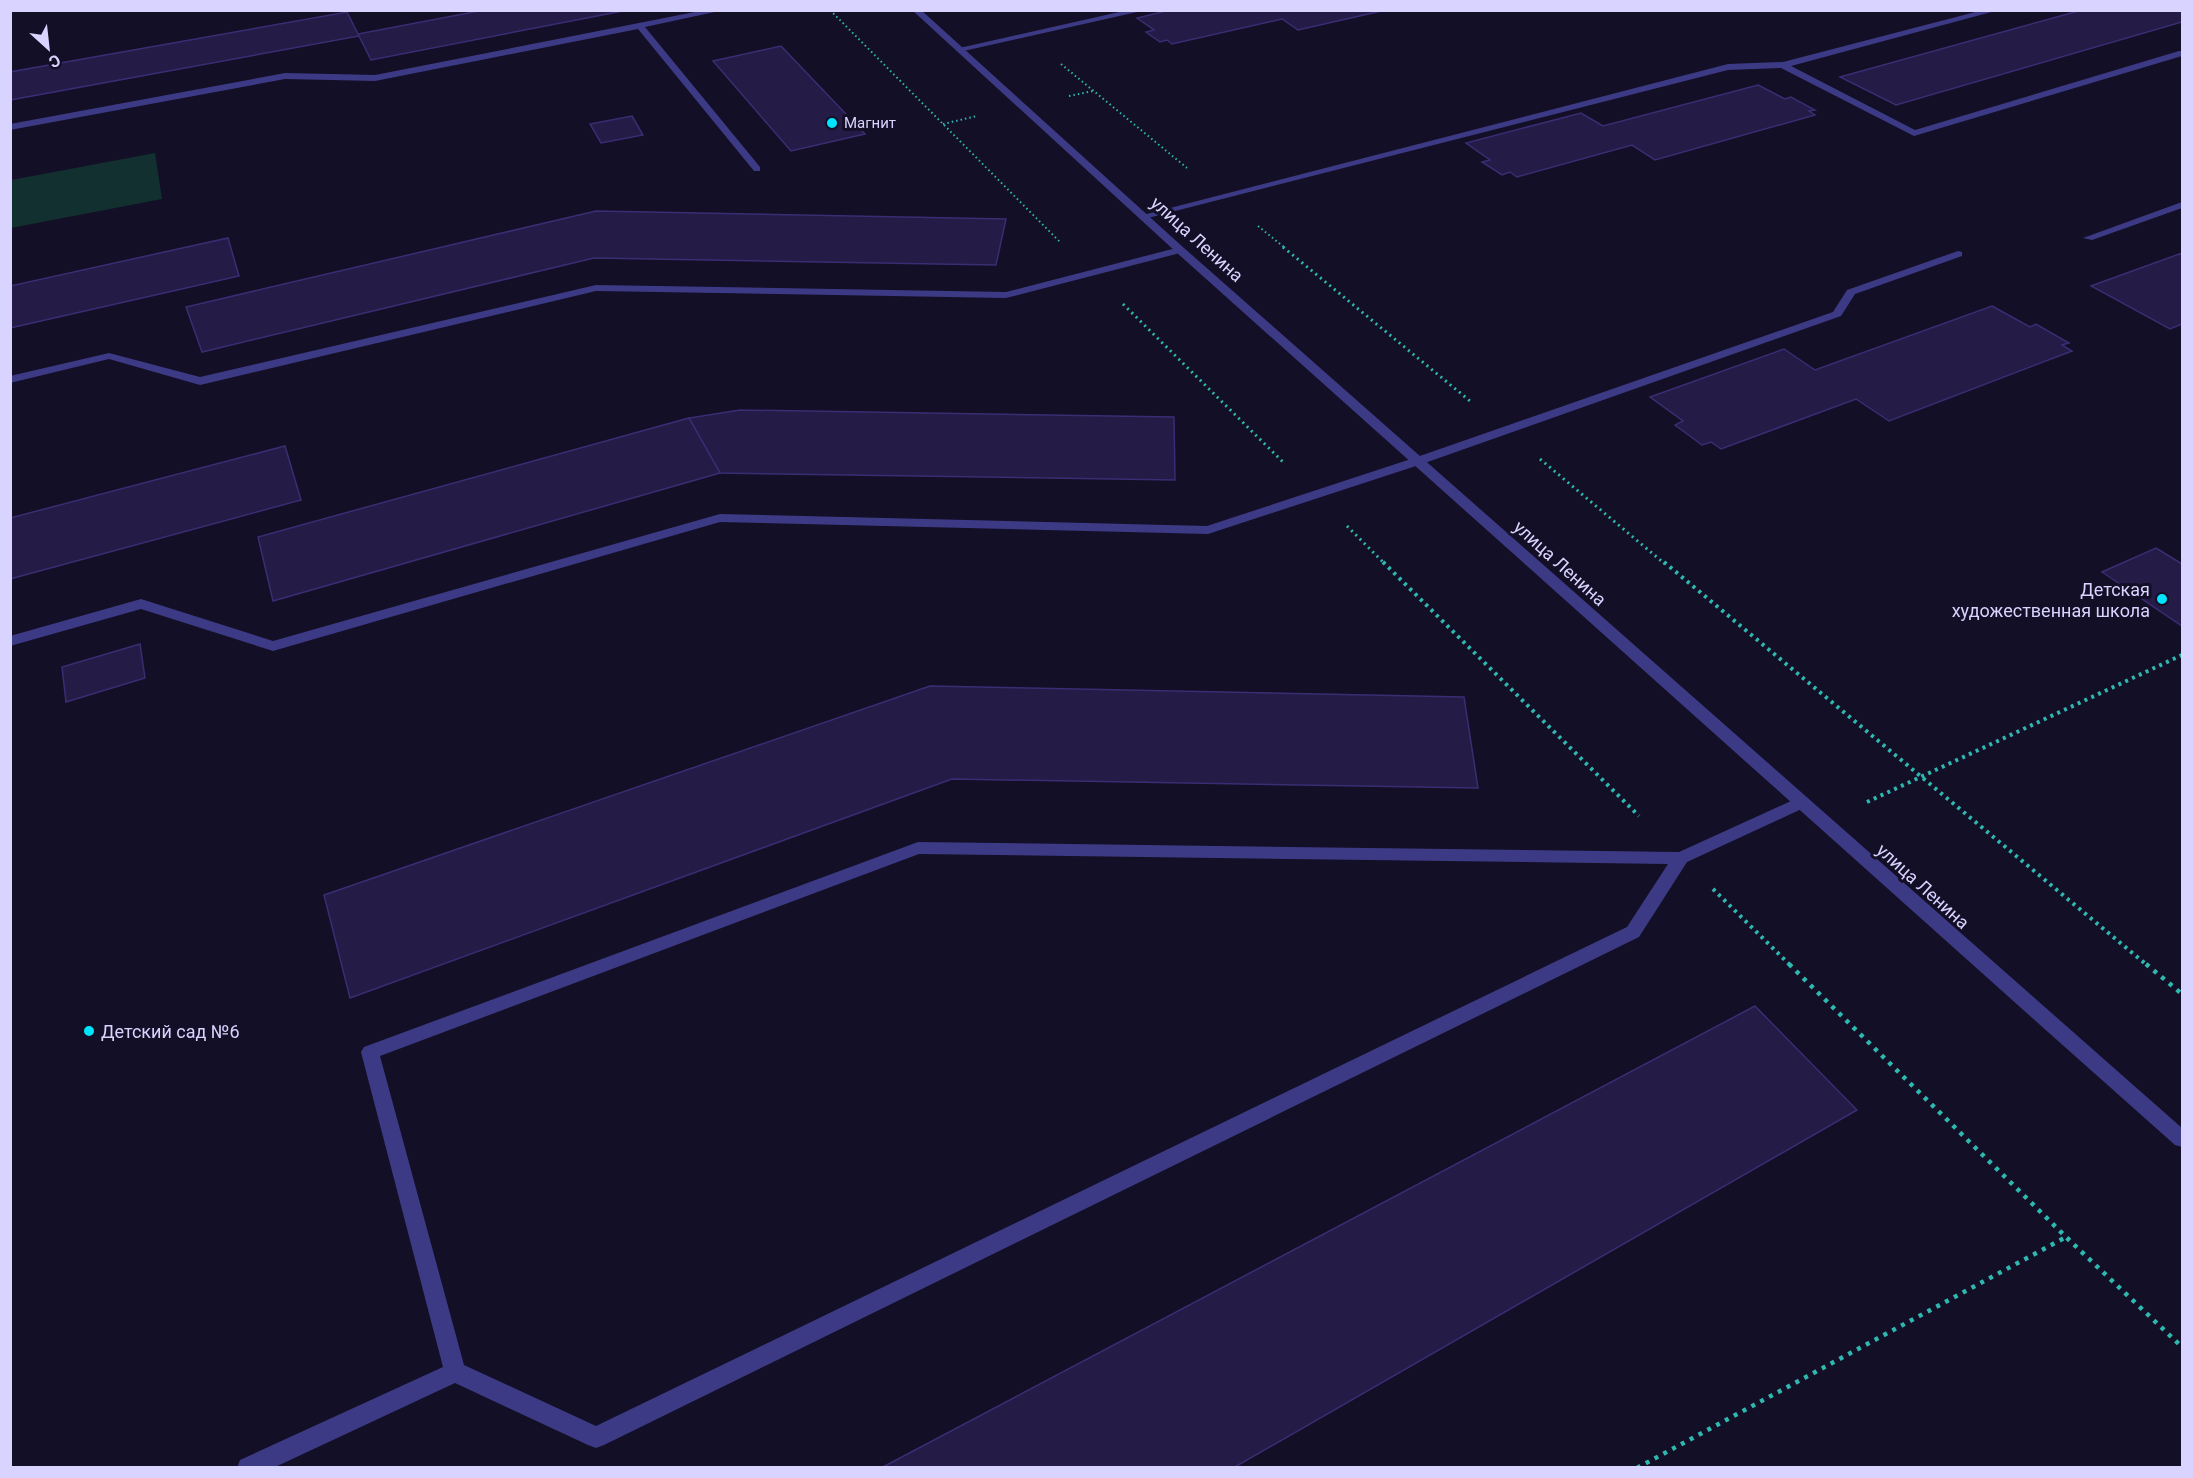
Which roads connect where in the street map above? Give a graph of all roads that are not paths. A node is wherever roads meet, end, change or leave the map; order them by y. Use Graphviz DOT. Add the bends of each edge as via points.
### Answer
graph roads {
  1 [pos="720,10"];
  2 [pos="916,10"];
  3 [pos="1142,10"];
  4 [pos="1995,10"];
  5 [pos="640,26"];
  6 [pos="959,49"];
  7 [pos="2182,54"];
  8 [pos="1783,65"];
  9 [pos="10,127"];
  10 [pos="756,169"];
  11 [pos="2182,205"];
  12 [pos="1144,216"];
  13 [pos="2088,238"];
  14 [pos="1180,250"];
  15 [pos="1958,254"];
  16 [pos="10,380"];
  17 [pos="1418,460"];
  18 [pos="10,641"];
  19 [pos="1802,802"];
  20 [pos="1681,858"];
  21 [pos="2182,1139"];
  22 [pos="455,1372"];
  23 [pos="248,1467"];
  1 -- 5 [label="street"];
  2 -- 6 [label="street, улица Ленина"];
  3 -- 6 [label="street"];
  4 -- 8 [label="street"];
  5 -- 9 [label="street" via="375,78 285,76"];
  5 -- 10 [label="street"];
  6 -- 12 [label="street, улица Ленина"];
  7 -- 8 [label="street" via="1914,133"];
  8 -- 12 [label="street" via="1728,67"];
  11 -- 13 [label="street"];
  12 -- 14 [label="street, улица Ленина"];
  14 -- 16 [label="street" via="1006,295 596,288 200,381 109,356"];
  14 -- 17 [label="street, улица Ленина"];
  15 -- 17 [label="street" via="1851,292 1837,314"];
  17 -- 18 [label="street" via="1208,530 720,518 273,646 141,604"];
  17 -- 19 [label="street, улица Ленина"];
  19 -- 20 [label="street"];
  19 -- 21 [label="street, улица Ленина"];
  20 -- 22 [label="street" via="1633,932 596,1437"];
  20 -- 22 [label="street" via="918,848 370,1052"];
  22 -- 23 [label="street"];
}
